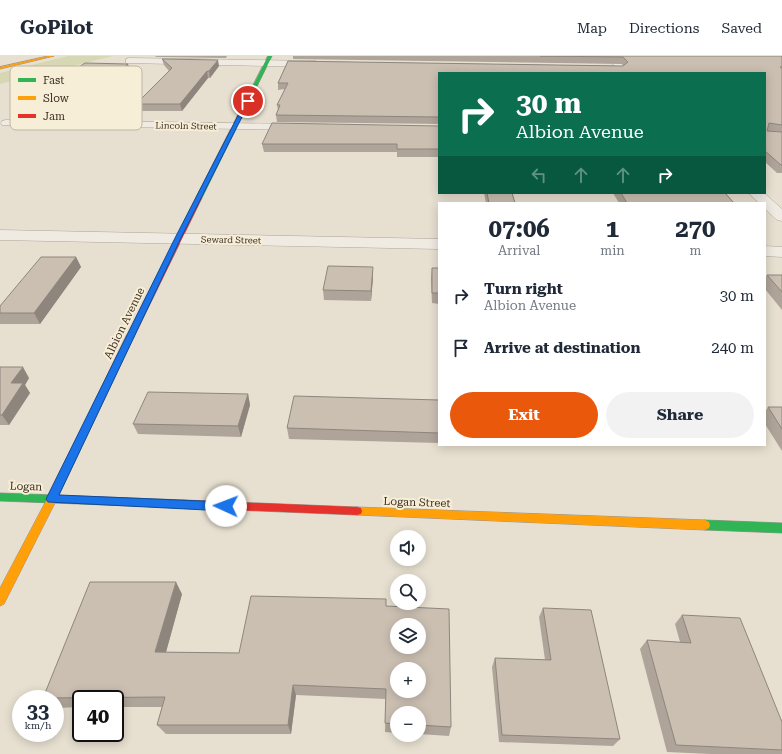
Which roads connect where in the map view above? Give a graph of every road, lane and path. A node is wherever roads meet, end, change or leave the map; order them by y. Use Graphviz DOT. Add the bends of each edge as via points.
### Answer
graph roads {
  1 [pos="11,56"];
  2 [pos="52,56"];
  3 [pos="609,56"];
  4 [pos="0,59"];
  5 [pos="269,60"];
  6 [pos="128,61"];
  7 [pos="322,64"];
  8 [pos="606,67"];
  9 [pos="0,68"];
  10 [pos="624,70"];
  11 [pos="6,123"];
  12 [pos="10,123"];
  13 [pos="142,125"];
  14 [pos="235,127"];
  15 [pos="314,128"];
  16 [pos="757,194"];
  17 [pos="766,202"];
  18 [pos="766,202"];
  19 [pos="782,217"];
  20 [pos="0,235"];
  21 [pos="178,238"];
  22 [pos="438,244"];
  23 [pos="766,251"];
  24 [pos="782,252"];
  25 [pos="0,497"];
  26 [pos="52,499"];
  27 [pos="782,528"];
  28 [pos="0,600"];
  1 -- 4 [label="main road"];
  2 -- 9 [label="main road"];
  3 -- 10 [label="street"];
  5 -- 6 [label="street"];
  5 -- 7 [label="street"];
  5 -- 14 [label="main road, Albion Avenue"];
  8 -- 10 [label="street"];
  11 -- 12 [label="street, Lincoln Street"];
  13 -- 14 [label="street, Lincoln Street"];
  14 -- 15 [label="street, Lincoln Street"];
  14 -- 21 [label="main road, Albion Avenue"];
  16 -- 18 [label="street"];
  17 -- 19 [label="street"];
  20 -- 21 [label="street, Seward Street"];
  21 -- 22 [label="street, Seward Street"];
  21 -- 26 [label="main road, Albion Avenue"];
  23 -- 24 [label="street"];
  25 -- 26 [label="main road, Logan"];
  26 -- 27 [label="main road, Logan Street"];
  26 -- 28 [label="main road, Albion Avenue"];
}
